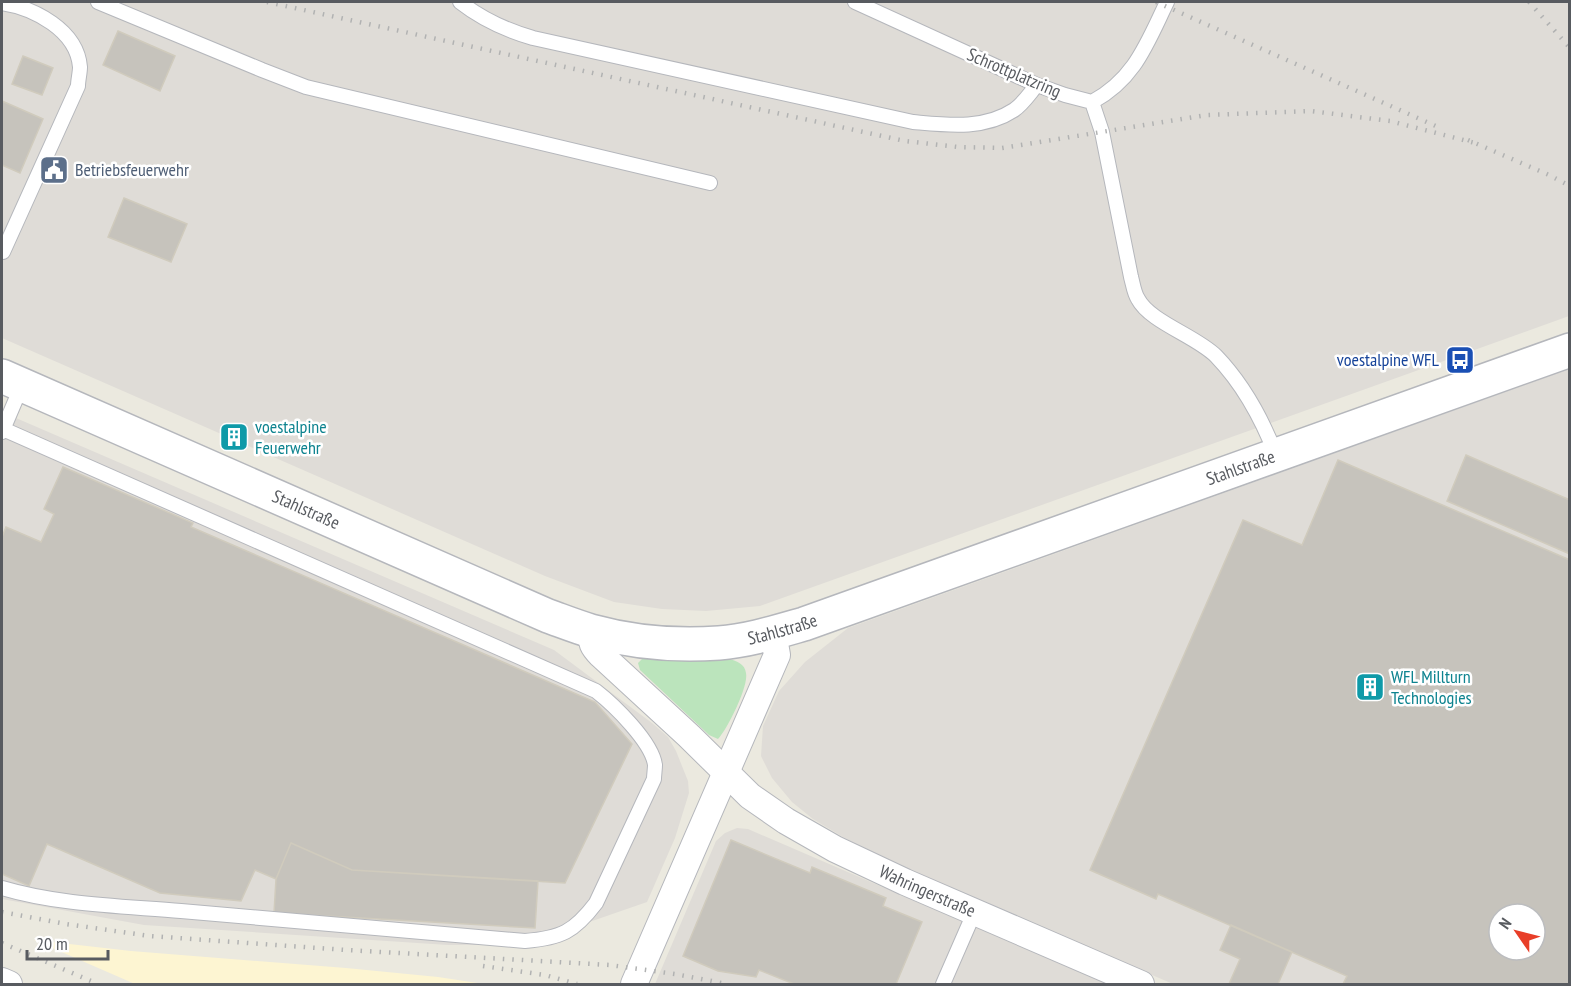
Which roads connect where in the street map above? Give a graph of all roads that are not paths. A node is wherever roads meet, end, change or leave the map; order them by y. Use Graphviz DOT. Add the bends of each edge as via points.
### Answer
graph roads {
  1 [pos="98,2"];
  2 [pos="460,2"];
  3 [pos="855,2"];
  4 [pos="1167,2"];
  5 [pos="2,3"];
  6 [pos="1037,85"];
  7 [pos="1092,102"];
  8 [pos="710,183"];
  9 [pos="2,251"];
  10 [pos="1569,350"];
  11 [pos="12,380"];
  12 [pos="2,430"];
  13 [pos="1276,456"];
  14 [pos="592,631"];
  15 [pos="773,632"];
  16 [pos="726,773"];
  17 [pos="2,888"];
  18 [pos="974,913"];
  19 [pos="2,981"];
  20 [pos="9,984"];
  21 [pos="634,984"];
  22 [pos="944,984"];
  23 [pos="1141,984"];
  1 -- 8 [label="lane" via="306,87"];
  2 -- 6 [label="lane" via="502,29 533,38 913,122 954,126 1001,117 1016,109"];
  3 -- 6 [label="lane, Schrottplatzring"];
  4 -- 7 [label="lane" via="1130,71 1110,92"];
  5 -- 9 [label="lane" via="40,15 63,32 74,46 80,66 78,86"];
  6 -- 7 [label="lane, Schrottplatzring"];
  7 -- 13 [label="lane" via="1102,132 1137,299 1146,310 1203,345 1238,381 1261,417"];
  10 -- 13 [label="street, Stahlstraße"];
  11 -- 12 [label="lane"];
  11 -- 14 [label="street, Stahlstraße" via="548,616"];
  12 -- 17 [label="lane" via="596,691 629,722 651,753 655,766 654,779 596,903 567,933 549,939 525,941 278,921 70,901"];
  13 -- 15 [label="street, Stahlstraße"];
  14 -- 15 [label="street, Stahlstraße" via="683,644 720,643"];
  14 -- 16 [label="street, Wahringerstraße" via="593,647"];
  15 -- 16 [label="street" via="777,655"];
  16 -- 18 [label="street, Wahringerstraße" via="786,821 835,849"];
  16 -- 21 [label="street"];
  18 -- 22 [label="lane"];
  18 -- 23 [label="street, Wahringerstraße"];
  19 -- 20 [label="street"];
}
